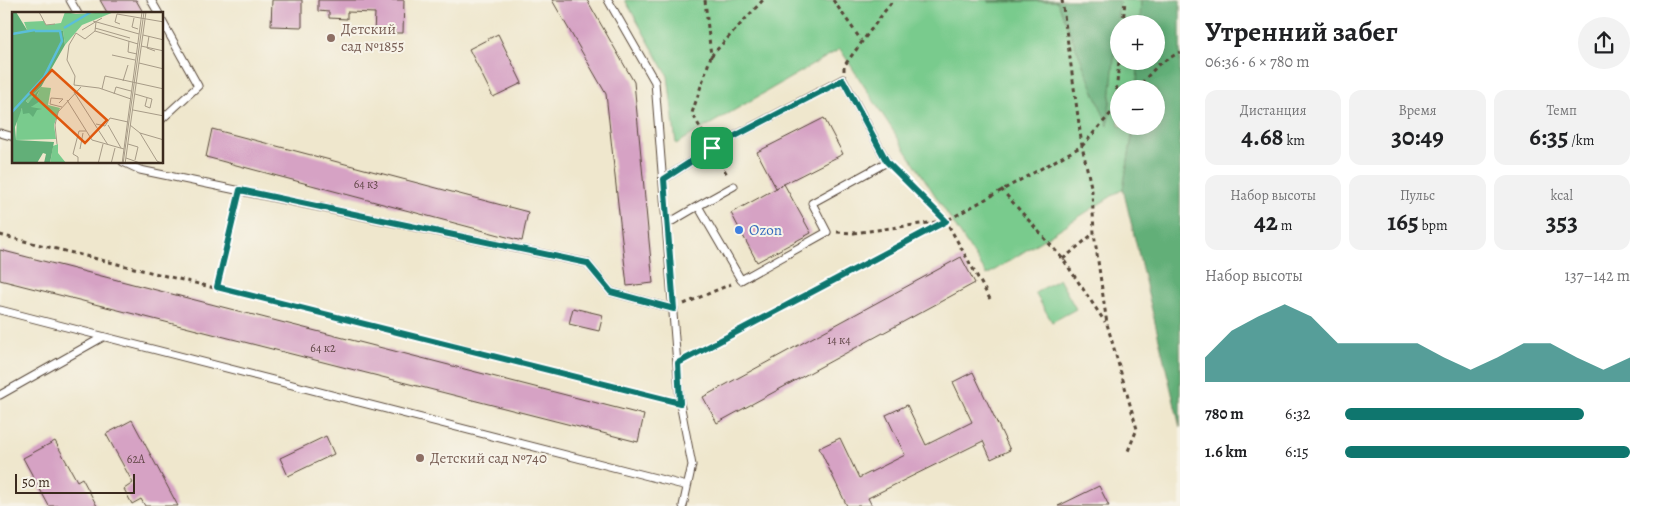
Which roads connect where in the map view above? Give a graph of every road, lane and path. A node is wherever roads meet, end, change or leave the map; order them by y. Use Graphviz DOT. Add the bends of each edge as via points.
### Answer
graph roads {
  1 [pos="70,0"];
  2 [pos="151,0"];
  3 [pos="608,0"];
  4 [pos="705,0"];
  5 [pos="763,0"];
  6 [pos="833,0"];
  7 [pos="893,0"];
  8 [pos="1062,0"];
  9 [pos="1125,0"];
  10 [pos="77,12"];
  11 [pos="158,12"];
  12 [pos="1124,15"];
  13 [pos="164,25"];
  14 [pos="861,40"];
  15 [pos="1180,52"];
  16 [pos="711,56"];
  17 [pos="843,80"];
  18 [pos="1144,80"];
  19 [pos="1110,113"];
  20 [pos="164,117"];
  21 [pos="1082,146"];
  22 [pos="712,148"];
  23 [pos="887,162"];
  24 [pos="128,164"];
  25 [pos="664,179"];
  26 [pos="734,186"];
  27 [pos="1001,189"];
  28 [pos="240,190"];
  29 [pos="698,206"];
  30 [pos="946,221"];
  31 [pos="667,224"];
  32 [pos="827,232"];
  33 [pos="1094,233"];
  34 [pos="0,235"];
  35 [pos="1063,259"];
  36 [pos="741,280"];
  37 [pos="217,287"];
  38 [pos="990,299"];
  39 [pos="674,309"];
  40 [pos="0,310"];
  41 [pos="1107,324"];
  42 [pos="103,337"];
  43 [pos="678,363"];
  44 [pos="0,395"];
  45 [pos="680,403"];
  46 [pos="1128,451"];
  47 [pos="687,486"];
  48 [pos="683,506"];
  1 -- 10 [label="lane"];
  2 -- 11 [label="lane"];
  3 -- 25 [label="lane" via="655,82"];
  4 -- 16 [label="path"];
  5 -- 16 [label="path"];
  6 -- 14 [label="path"];
  7 -- 14 [label="path"];
  8 -- 21 [label="path"];
  9 -- 12 [label="path"];
  13 -- 20 [label="lane" via="198,86"];
  14 -- 17 [label="path" via="844,66"];
  15 -- 18 [label="path" via="1159,64"];
  16 -- 22 [label="path" via="692,113"];
  17 -- 22 [label="lane"];
  17 -- 23 [label="lane"];
  19 -- 21 [label="path"];
  21 -- 27 [label="path"];
  21 -- 33 [label="path" via="1092,191"];
  22 -- 25 [label="lane"];
  22 -- 26 [label="path"];
  23 -- 30 [label="path"];
  23 -- 32 [label="lane" via="812,204"];
  24 -- 28 [label="lane" via="140,170"];
  25 -- 31 [label="lane"];
  26 -- 29 [label="lane"];
  27 -- 30 [label="path"];
  27 -- 35 [label="path"];
  28 -- 37 [label="path"];
  28 -- 39 [label="lane" via="587,263 611,292"];
  29 -- 31 [label="lane"];
  29 -- 36 [label="lane"];
  30 -- 32 [label="path"];
  30 -- 38 [label="path"];
  30 -- 43 [label="path"];
  31 -- 39 [label="lane"];
  32 -- 36 [label="lane"];
  33 -- 35 [label="path"];
  33 -- 41 [label="path"];
  34 -- 37 [label="path"];
  35 -- 41 [label="path"];
  36 -- 39 [label="path"];
  37 -- 45 [label="path"];
  39 -- 43 [label="lane"];
  40 -- 42 [label="lane"];
  41 -- 46 [label="path" via="1137,429"];
  42 -- 44 [label="lane"];
  42 -- 47 [label="lane"];
  43 -- 45 [label="lane"];
  45 -- 47 [label="lane" via="692,465"];
  47 -- 48 [label="lane"];
}
